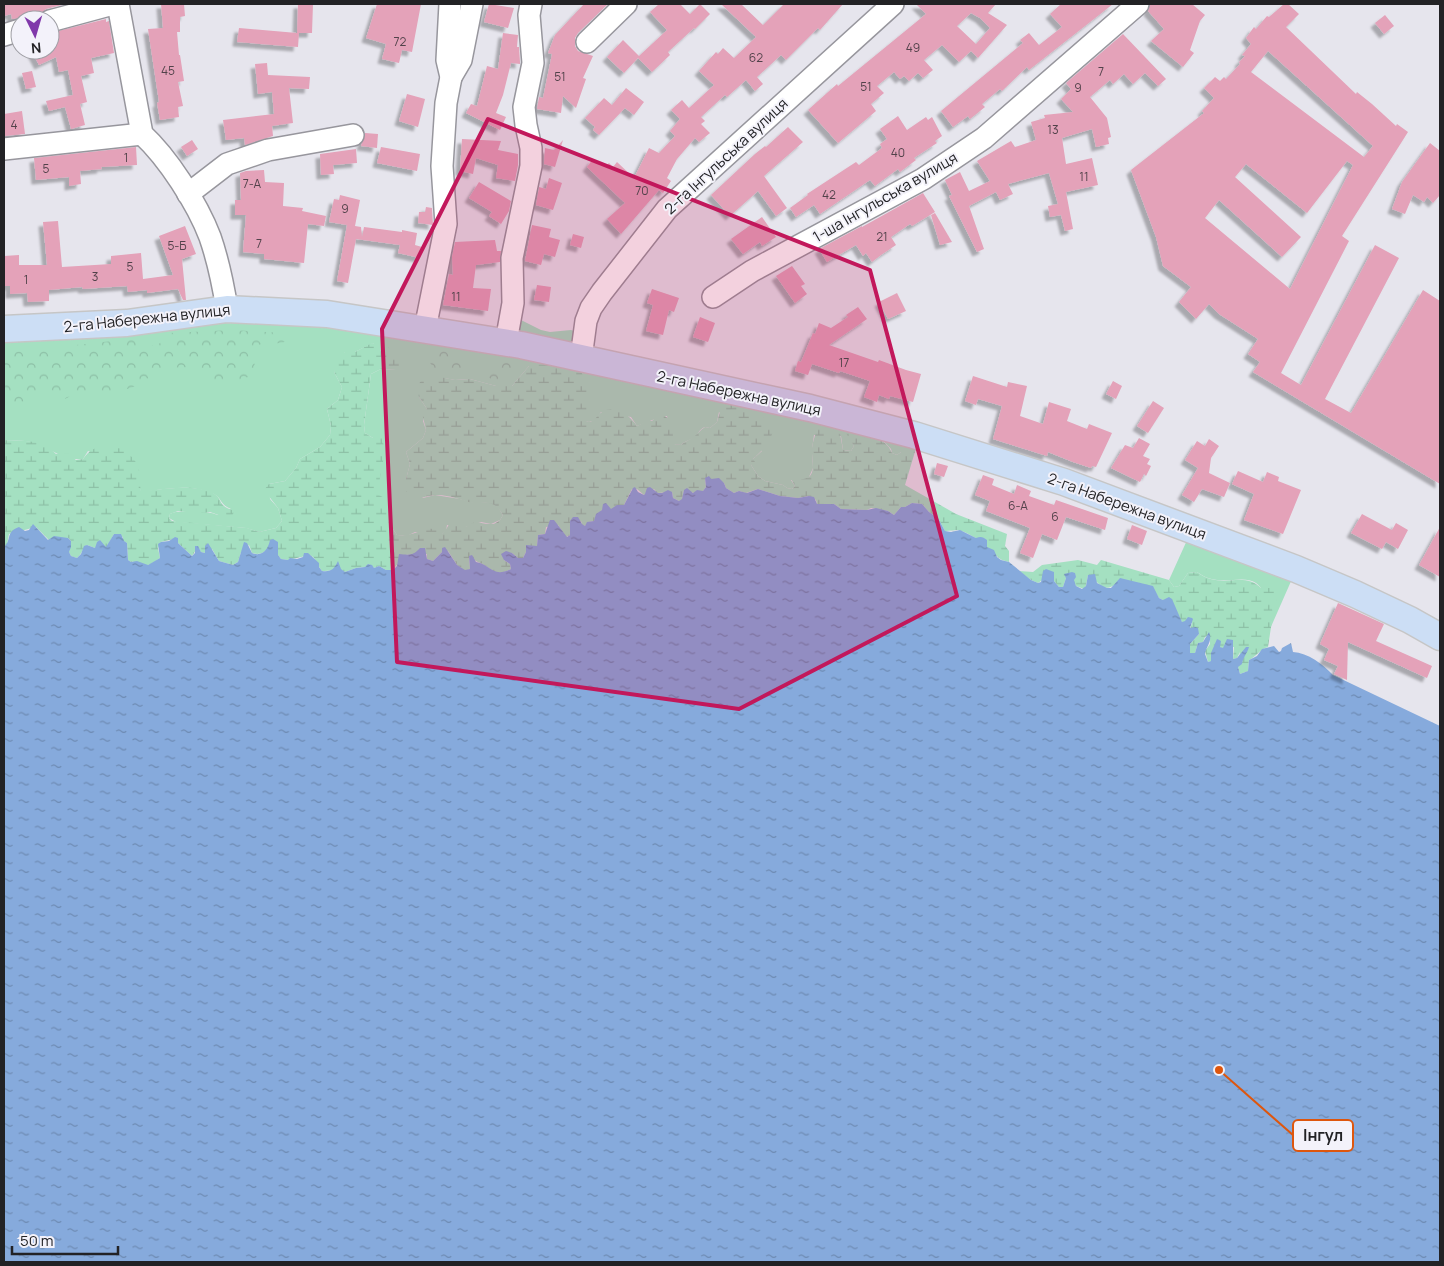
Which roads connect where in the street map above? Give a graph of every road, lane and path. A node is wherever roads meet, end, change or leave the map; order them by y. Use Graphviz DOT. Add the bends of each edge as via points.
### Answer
graph roads {
  1 [pos="113,4"];
  2 [pos="118,4"];
  3 [pos="450,4"];
  4 [pos="472,4"];
  5 [pos="531,4"];
  6 [pos="626,4"];
  7 [pos="892,4"];
  8 [pos="1138,4"];
  9 [pos="60,18"];
  10 [pos="588,42"];
  11 [pos="451,77"];
  12 [pos="142,134"];
  13 [pos="353,135"];
  14 [pos="4,150"];
  15 [pos="188,194"];
  16 [pos="713,297"];
  17 [pos="227,309"];
  18 [pos="4,329"];
  19 [pos="424,329"];
  20 [pos="506,342"];
  21 [pos="581,358"];
  22 [pos="1440,637"];
  1 -- 9 [label="street"];
  2 -- 12 [label="street"];
  3 -- 11 [label="street" via="447,60"];
  4 -- 11 [label="street" via="461,60"];
  5 -- 20 [label="street" via="532,64 524,107 531,166 512,258 513,303"];
  6 -- 10 [label="street"];
  7 -- 21 [label="street, 2-га Інгульська вулиця" via="667,208 591,308"];
  8 -- 16 [label="street, 1-ша Інгульська вулиця" via="984,138 924,178 752,271"];
  11 -- 19 [label="street" via="442,166 446,224"];
  12 -- 14 [label="street"];
  12 -- 15 [label="street" via="169,164"];
  13 -- 15 [label="street" via="268,150 227,164"];
  15 -- 17 [label="street" via="210,237"];
  17 -- 18 [label="main road, 2-га Набережна вулиця" via="127,323"];
  17 -- 19 [label="main road, 2-га Набережна вулиця" via="326,314"];
  19 -- 20 [label="main road, 2-га Набережна вулиця"];
  20 -- 21 [label="main road, 2-га Набережна вулиця"];
  21 -- 22 [label="main road, 2-га Набережна вулиця" via="810,408 895,430 1064,482 1296,569 1355,594"];
}
